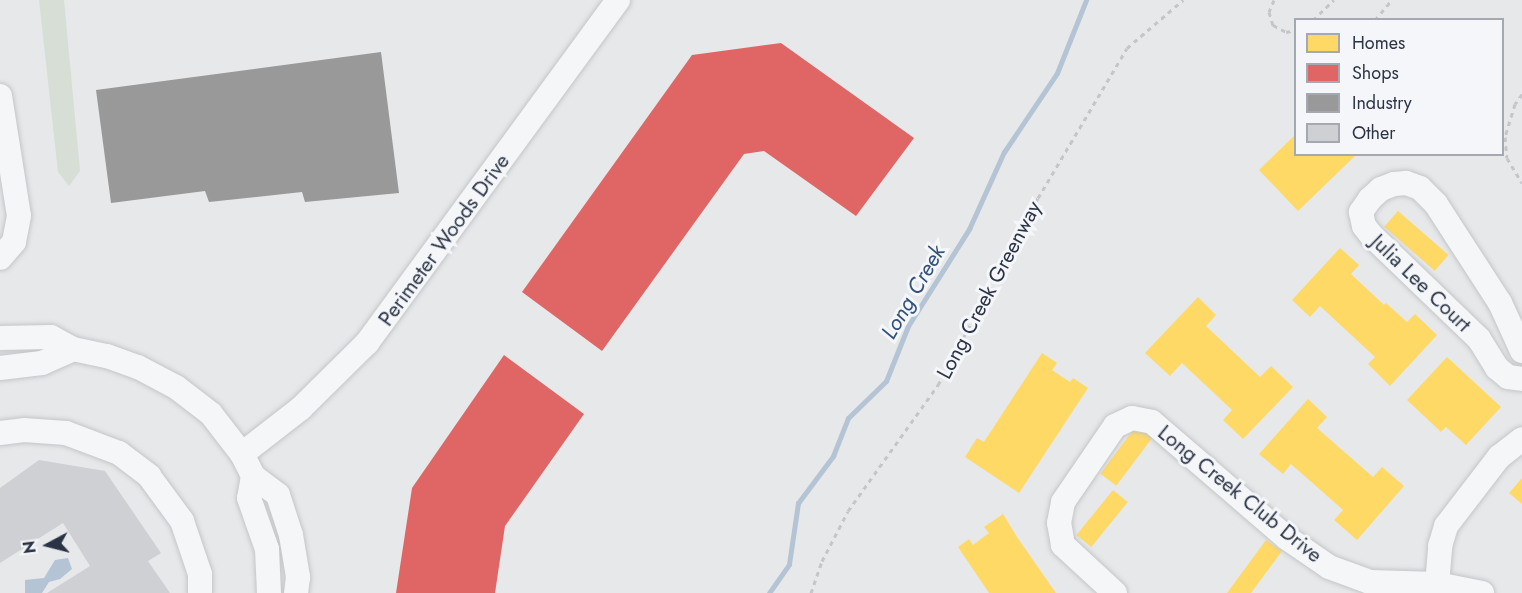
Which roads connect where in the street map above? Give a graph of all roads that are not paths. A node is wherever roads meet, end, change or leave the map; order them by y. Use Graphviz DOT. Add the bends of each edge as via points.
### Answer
graph roads {
  1 [pos="618,0"];
  2 [pos="0,96"];
  3 [pos="0,258"];
  4 [pos="0,338"];
  5 [pos="73,349"];
  6 [pos="1522,351"];
  7 [pos="0,368"];
  8 [pos="1522,379"];
  9 [pos="0,433"];
  10 [pos="1522,439"];
  11 [pos="242,454"];
  12 [pos="253,476"];
  13 [pos="1437,584"];
  14 [pos="1355,585"];
  15 [pos="200,593"];
  16 [pos="269,593"];
  17 [pos="296,593"];
  18 [pos="1115,593"];
  19 [pos="1482,593"];
  1 -- 11 [label="street, Perimeter Woods Drive" via="367,343 301,408"];
  2 -- 3 [label="street" via="19,216 14,242"];
  4 -- 5 [label="street" via="51,337"];
  5 -- 7 [label="street" via="42,363"];
  5 -- 11 [label="street" via="138,367 176,387 211,414"];
  6 -- 8 [label="street, Julia Lee Court" via="1500,303 1436,204 1420,188 1406,183 1394,183 1370,199 1361,212 1371,235 1479,339 1497,368 1508,377"];
  9 -- 15 [label="street" via="66,433 118,453 149,476 182,521 200,574"];
  10 -- 13 [label="street" via="1498,457 1446,526"];
  11 -- 12 [label="street"];
  12 -- 16 [label="street" via="249,498 267,549"];
  12 -- 17 [label="street" via="279,495 291,535 298,577"];
  13 -- 14 [label="street, Long Creek Club Drive"];
  13 -- 19 [label="street, Long Creek Club Drive"];
  14 -- 18 [label="street, Long Creek Club Drive" via="1287,538 1152,422 1132,418 1115,426 1063,502 1059,523 1063,545"];
}
